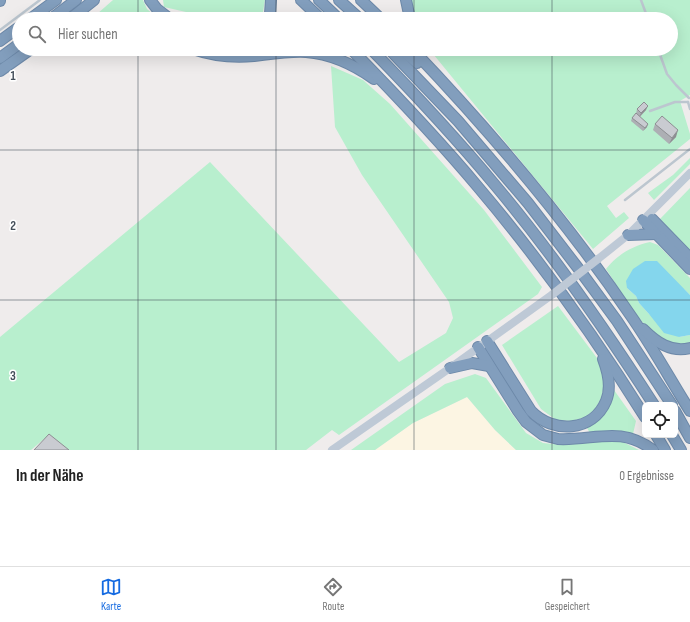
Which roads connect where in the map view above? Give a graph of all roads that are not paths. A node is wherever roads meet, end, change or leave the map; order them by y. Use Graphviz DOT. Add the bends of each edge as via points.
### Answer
graph roads {
  1 [pos="55,0"];
  2 [pos="76,0"];
  3 [pos="94,0"];
  4 [pos="150,0"];
  5 [pos="271,0"];
  6 [pos="301,0"];
  7 [pos="319,0"];
  8 [pos="339,0"];
  9 [pos="361,0"];
  10 [pos="406,0"];
  11 [pos="641,0"];
  12 [pos="43,4"];
  13 [pos="30,12"];
  14 [pos="36,12"];
  15 [pos="60,12"];
  16 [pos="79,12"];
  17 [pos="162,12"];
  18 [pos="270,12"];
  19 [pos="314,12"];
  20 [pos="332,12"];
  21 [pos="352,12"];
  22 [pos="374,12"];
  23 [pos="409,12"];
  24 [pos="645,12"];
  25 [pos="12,23"];
  26 [pos="0,30"];
  27 [pos="12,32"];
  28 [pos="0,41"];
  29 [pos="12,49"];
  30 [pos="21,56"];
  31 [pos="220,56"];
  32 [pos="254,56"];
  33 [pos="327,56"];
  34 [pos="358,56"];
  35 [pos="378,56"];
  36 [pos="396,56"];
  37 [pos="409,56"];
  38 [pos="419,56"];
  39 [pos="427,56"];
  40 [pos="661,56"];
  41 [pos="0,58"];
  42 [pos="0,71"];
  43 [pos="391,90"];
  44 [pos="452,92"];
  45 [pos="690,98"];
  46 [pos="688,102"];
  47 [pos="690,109"];
  48 [pos="650,111"];
  49 [pos="690,149"];
  50 [pos="690,173"];
  51 [pos="626,200"];
  52 [pos="646,218"];
  53 [pos="656,234"];
  54 [pos="628,235"];
  55 [pos="690,258"];
  56 [pos="690,269"];
  57 [pos="631,316"];
  58 [pos="487,341"];
  59 [pos="596,342"];
  60 [pos="478,347"];
  61 [pos="690,348"];
  62 [pos="489,366"];
  63 [pos="450,368"];
  64 [pos="652,402"];
  65 [pos="670,402"];
  66 [pos="690,411"];
  67 [pos="642,412"];
  68 [pos="678,416"];
  69 [pos="658,438"];
  70 [pos="674,438"];
  71 [pos="690,438"];
  72 [pos="332,450"];
  73 [pos="653,450"];
  74 [pos="665,450"];
  75 [pos="681,450"];
  1 -- 12 [label="highway"];
  2 -- 15 [label="highway"];
  3 -- 16 [label="highway"];
  4 -- 17 [label="highway"];
  5 -- 18 [label="highway"];
  6 -- 19 [label="highway"];
  7 -- 20 [label="highway"];
  8 -- 21 [label="highway"];
  9 -- 22 [label="highway"];
  10 -- 23 [label="highway"];
  11 -- 24 [label="lane"];
  12 -- 13 [label="lane"];
  12 -- 14 [label="highway"];
  25 -- 26 [label="lane"];
  27 -- 28 [label="highway"];
  29 -- 41 [label="highway"];
  30 -- 42 [label="highway"];
  31 -- 32 [label="highway"];
  33 -- 43 [label="highway" via="348,62"];
  34 -- 43 [label="highway"];
  35 -- 64 [label="highway" via="421,100 505,197 585,302"];
  36 -- 65 [label="highway" via="458,121 528,203 617,320"];
  37 -- 44 [label="highway"];
  38 -- 44 [label="highway"];
  39 -- 44 [label="highway"];
  40 -- 45 [label="lane" via="667,74"];
  43 -- 59 [label="highway" via="505,219"];
  44 -- 57 [label="highway" via="573,236"];
  45 -- 46 [label="lane"];
  46 -- 47 [label="lane"];
  46 -- 48 [label="lane" via="675,102"];
  49 -- 51 [label="lane"];
  50 -- 52 [label="main road"];
  52 -- 53 [label="highway"];
  52 -- 54 [label="main road"];
  52 -- 55 [label="highway"];
  53 -- 54 [label="highway"];
  53 -- 56 [label="highway"];
  54 -- 58 [label="main road, bridge" via="553,294"];
  57 -- 61 [label="highway" via="659,343 674,349"];
  57 -- 66 [label="highway"];
  58 -- 59 [label="highway" via="536,417 548,424 563,427 590,420 606,401 609,378"];
  58 -- 60 [label="main road"];
  59 -- 67 [label="highway"];
  60 -- 62 [label="highway"];
  60 -- 63 [label="main road"];
  62 -- 63 [label="highway" via="472,364"];
  62 -- 73 [label="highway" via="526,422 543,435 566,440 619,436 637,440"];
  63 -- 72 [label="main road"];
  68 -- 71 [label="highway"];
  69 -- 74 [label="highway"];
  70 -- 75 [label="highway"];
}
